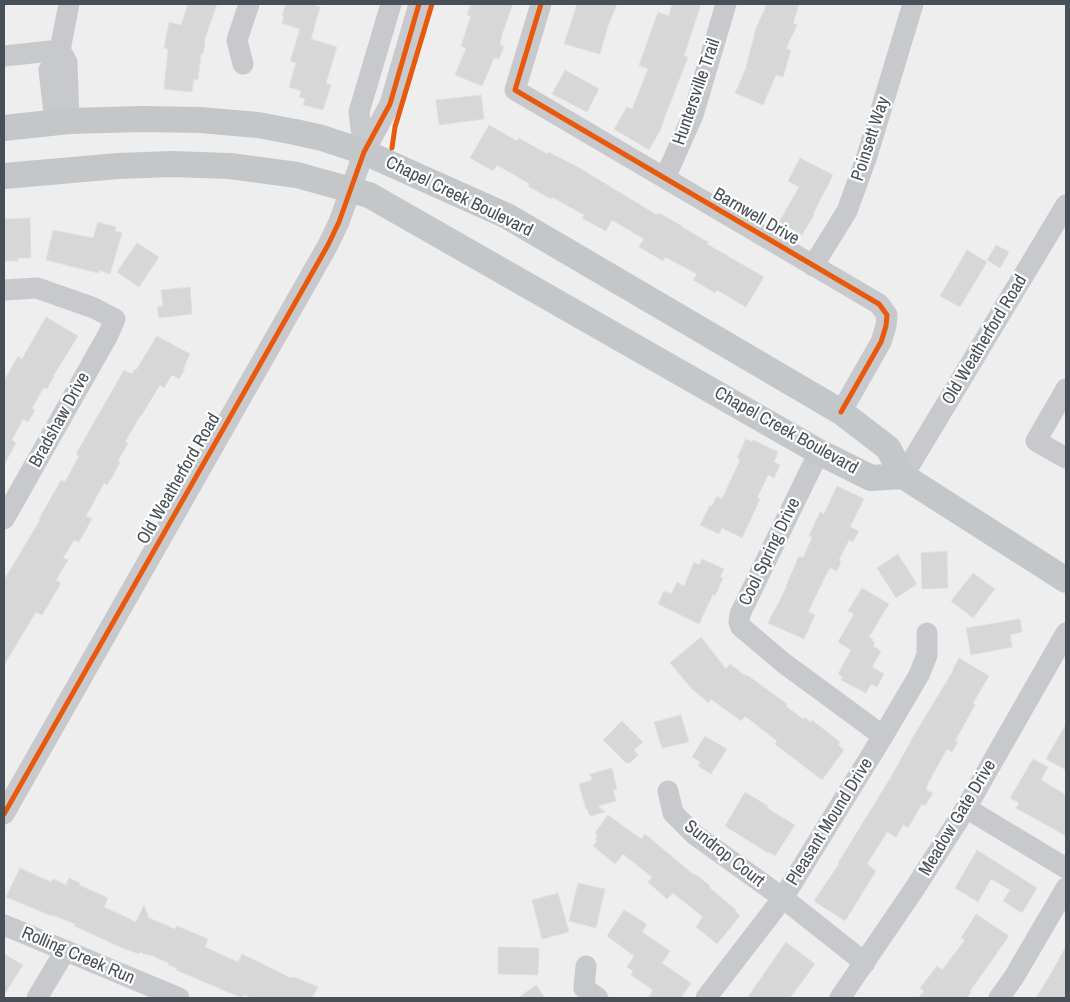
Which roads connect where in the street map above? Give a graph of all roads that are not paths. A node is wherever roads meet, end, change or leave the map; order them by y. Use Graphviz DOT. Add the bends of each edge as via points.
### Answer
graph roads {
  1 [pos="69,4"];
  2 [pos="249,4"];
  3 [pos="391,4"];
  4 [pos="419,4"];
  5 [pos="541,4"];
  6 [pos="726,4"];
  7 [pos="913,4"];
  8 [pos="60,50"];
  9 [pos="4,56"];
  10 [pos="243,64"];
  11 [pos="62,122"];
  12 [pos="4,128"];
  13 [pos="364,152"];
  14 [pos="4,176"];
  15 [pos="664,178"];
  16 [pos="350,189"];
  17 [pos="1066,205"];
  18 [pos="814,266"];
  19 [pos="4,290"];
  20 [pos="1066,388"];
  21 [pos="841,412"];
  22 [pos="819,452"];
  23 [pos="1066,458"];
  24 [pos="903,476"];
  25 [pos="4,520"];
  26 [pos="1066,580"];
  27 [pos="1066,633"];
  28 [pos="927,634"];
  29 [pos="883,736"];
  30 [pos="668,791"];
  31 [pos="966,808"];
  32 [pos="4,814"];
  33 [pos="1066,868"];
  34 [pos="1066,888"];
  35 [pos="782,898"];
  36 [pos="4,925"];
  37 [pos="65,951"];
  38 [pos="865,963"];
  39 [pos="586,966"];
  40 [pos="37,998"];
  41 [pos="179,998"];
  42 [pos="598,998"];
  43 [pos="706,998"];
  44 [pos="840,998"];
  45 [pos="999,998"];
  1 -- 8 [label="street"];
  2 -- 10 [label="street" via="237,40"];
  3 -- 13 [label="street" via="359,112"];
  4 -- 13 [label="street, Old Weatherford Road" via="390,104"];
  5 -- 15 [label="street, Barnwell Drive" via="515,90"];
  6 -- 15 [label="street, Huntersville Trail" via="693,115"];
  7 -- 18 [label="street, Poinsett Way" via="847,211"];
  8 -- 9 [label="street"];
  8 -- 11 [label="street" via="66,62"];
  11 -- 12 [label="main road, Chapel Creek Boulevard"];
  11 -- 13 [label="main road, Chapel Creek Boulevard" via="176,119 241,123 322,138"];
  13 -- 16 [label="street, Old Weatherford Road"];
  13 -- 21 [label="main road, Chapel Creek Boulevard" via="507,216"];
  14 -- 16 [label="main road, Chapel Creek Boulevard" via="118,166 196,164 280,172"];
  15 -- 18 [label="street, Barnwell Drive"];
  16 -- 22 [label="main road, Chapel Creek Boulevard" via="369,195 421,223"];
  16 -- 32 [label="street, Old Weatherford Road" via="328,245"];
  17 -- 24 [label="street, Old Weatherford Road"];
  18 -- 21 [label="street, Barnwell Drive" via="879,304 887,315 881,342"];
  19 -- 25 [label="street, Bradshaw Drive" via="37,288 115,319"];
  20 -- 23 [label="street" via="1036,440"];
  21 -- 24 [label="main road, Chapel Creek Boulevard" via="888,448"];
  22 -- 24 [label="main road, Chapel Creek Boulevard" via="871,478"];
  22 -- 29 [label="street, Cool Spring Drive" via="740,614 739,622 785,664"];
  24 -- 26 [label="main road, Chapel Creek Boulevard"];
  27 -- 31 [label="street, Meadow Gate Drive"];
  28 -- 29 [label="street, Pleasant Mound Drive" via="927,654 919,675"];
  29 -- 35 [label="street, Pleasant Mound Drive"];
  30 -- 35 [label="street, Sundrop Court" via="673,813 695,835"];
  31 -- 33 [label="street"];
  31 -- 38 [label="street, Meadow Gate Drive"];
  34 -- 45 [label="street"];
  35 -- 38 [label="street, Sundrop Court"];
  35 -- 43 [label="street, Pleasant Mound Drive"];
  36 -- 37 [label="street, Rolling Creek Run"];
  37 -- 40 [label="street"];
  37 -- 41 [label="street, Rolling Creek Run"];
  38 -- 44 [label="street, Meadow Gate Drive"];
  39 -- 42 [label="street" via="584,988"];
}
